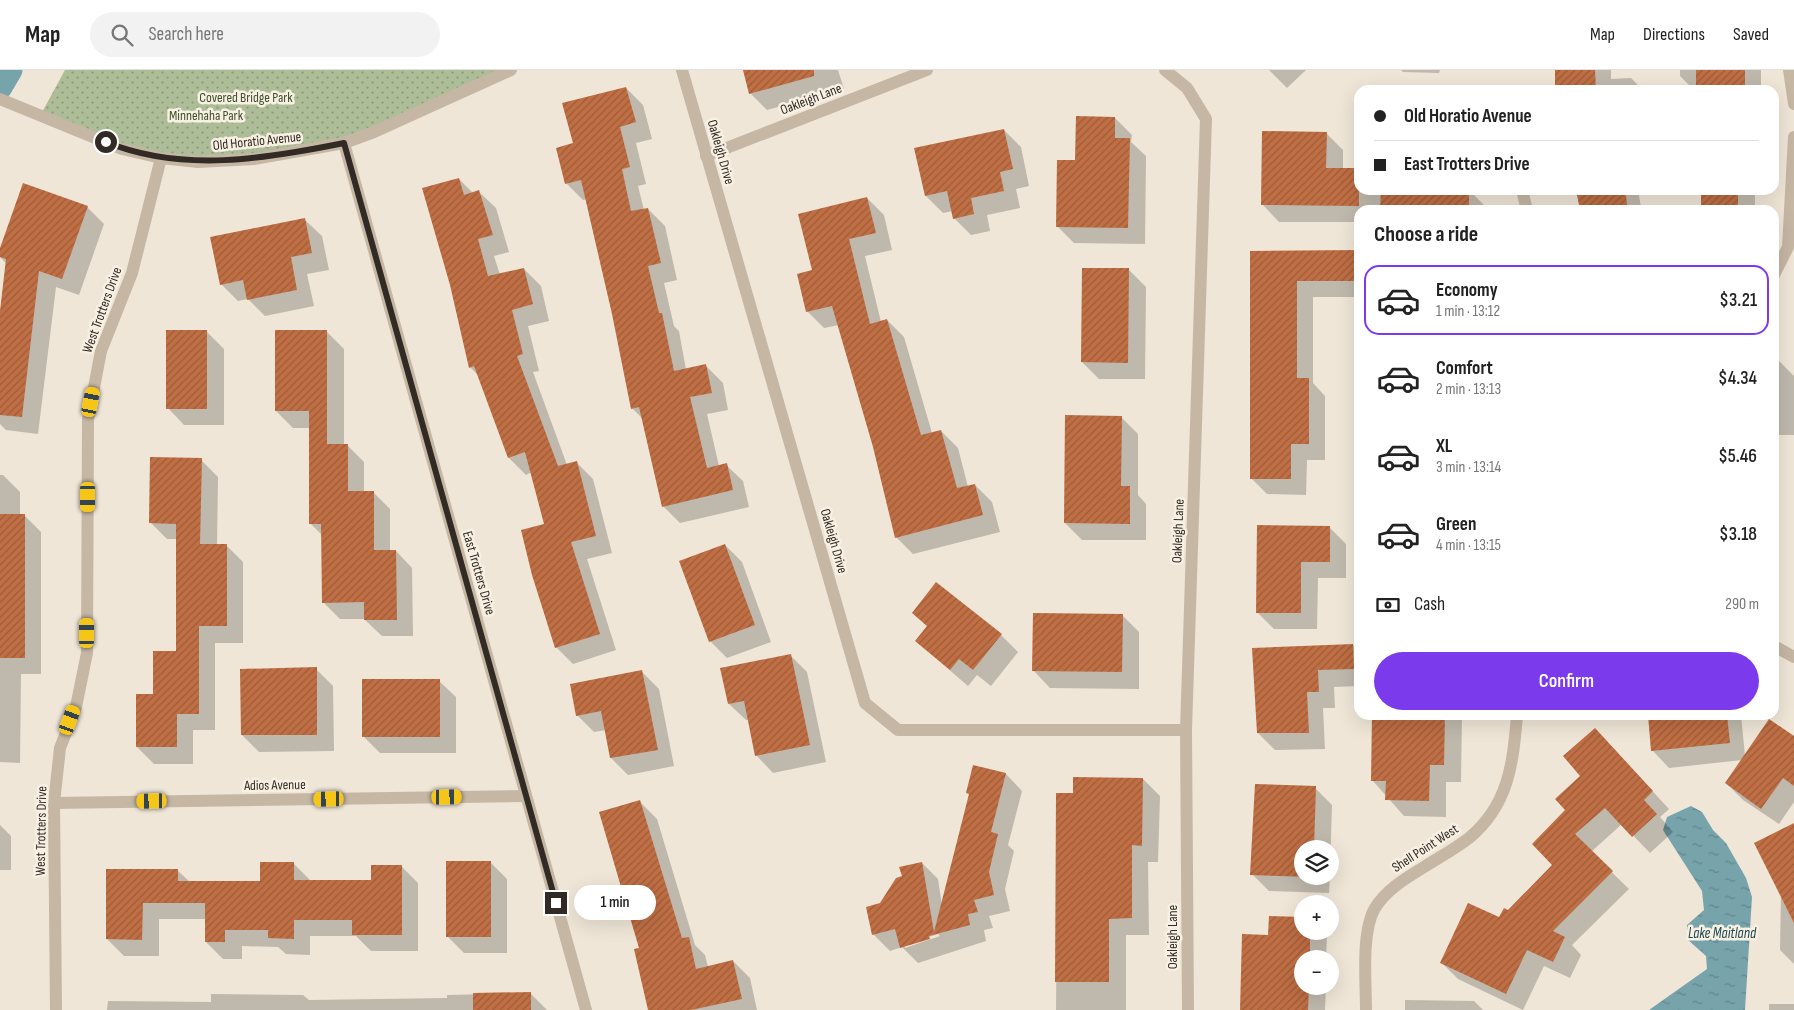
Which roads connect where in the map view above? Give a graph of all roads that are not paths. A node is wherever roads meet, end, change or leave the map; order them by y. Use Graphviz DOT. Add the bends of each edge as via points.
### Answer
graph roads {
  1 [pos="511,70"];
  2 [pos="682,70"];
  3 [pos="927,70"];
  4 [pos="1165,70"];
  5 [pos="1789,70"];
  6 [pos="4,101"];
  7 [pos="1794,104"];
  8 [pos="1794,137"];
  9 [pos="344,143"];
  10 [pos="706,156"];
  11 [pos="161,158"];
  12 [pos="1779,265"];
  13 [pos="1779,649"];
  14 [pos="1794,657"];
  15 [pos="1517,720"];
  16 [pos="1186,730"];
  17 [pos="526,796"];
  18 [pos="54,803"];
  19 [pos="56,1010"];
  20 [pos="586,1010"];
  21 [pos="1188,1010"];
  22 [pos="1366,1010"];
  1 -- 9 [label="street, Old Horatio Avenue"];
  2 -- 10 [label="street, Oakleigh Drive"];
  3 -- 10 [label="street, Oakleigh Lane"];
  4 -- 16 [label="street, Oakleigh Lane" via="1187,88 1206,119"];
  5 -- 7 [label="street"];
  6 -- 11 [label="street, Old Horatio Avenue" via="122,149"];
  8 -- 12 [label="street" via="1788,248"];
  9 -- 11 [label="street, Old Horatio Avenue" via="254,159 198,162"];
  9 -- 17 [label="street, East Trotters Drive"];
  10 -- 16 [label="street, Oakleigh Drive" via="865,703 898,730"];
  11 -- 18 [label="street, West Trotters Drive" via="132,273 101,351 88,418 87,653 76,707 60,748"];
  13 -- 14 [label="street"];
  15 -- 22 [label="street, Shell Point West" via="1512,766 1497,807 1469,838 1393,887 1375,909 1369,924 1367,946"];
  16 -- 21 [label="street, Oakleigh Lane"];
  17 -- 18 [label="street, Adios Avenue"];
  17 -- 20 [label="street, East Trotters Drive"];
  18 -- 19 [label="street, West Trotters Drive"];
}
